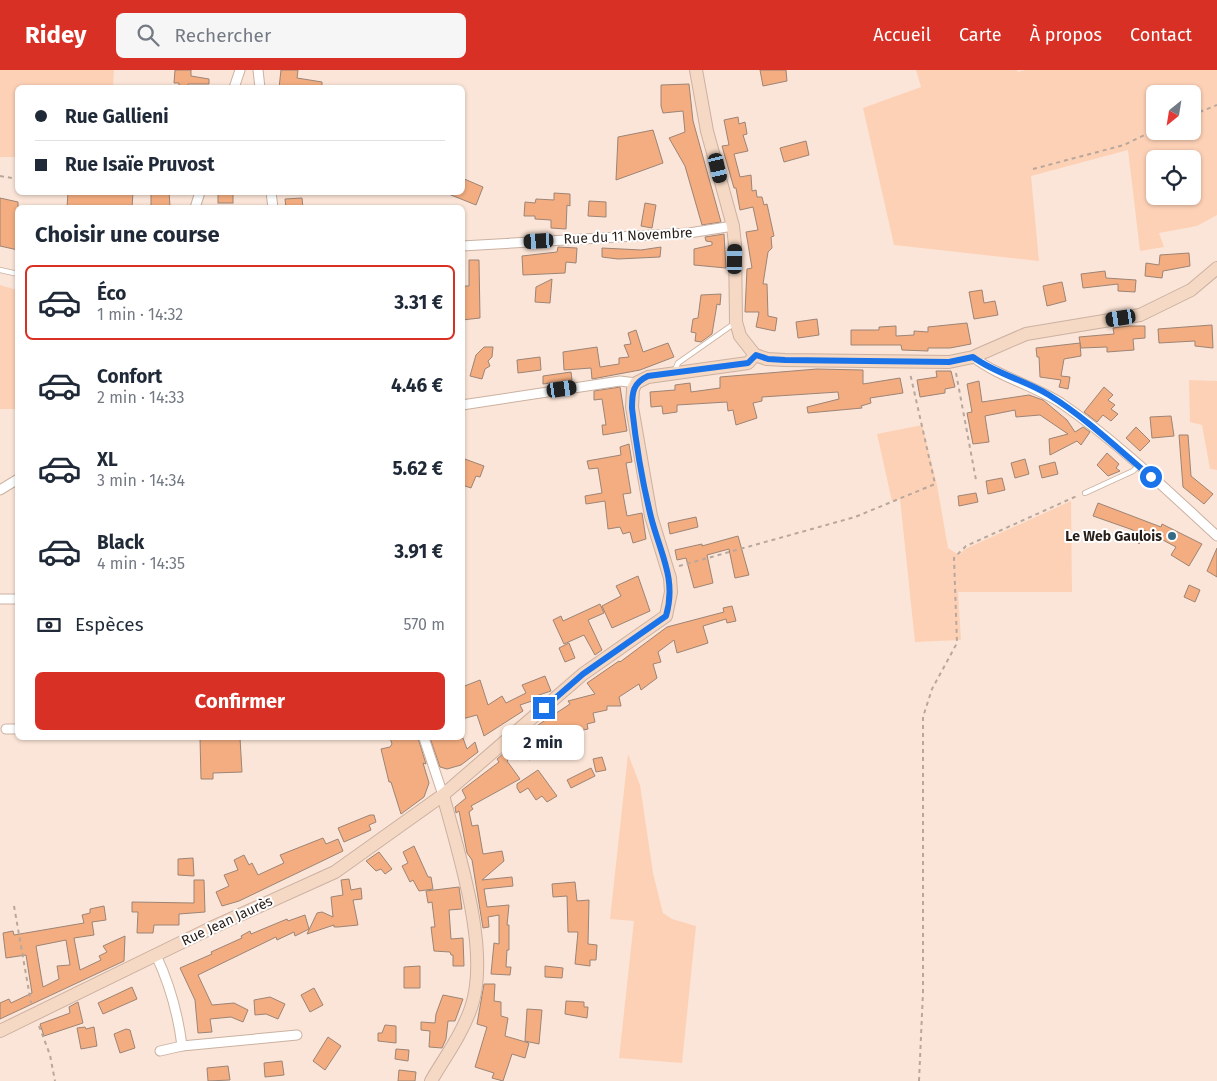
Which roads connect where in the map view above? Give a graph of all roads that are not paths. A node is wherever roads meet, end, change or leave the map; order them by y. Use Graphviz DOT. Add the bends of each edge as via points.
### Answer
graph roads {
  1 [pos="240,70"];
  2 [pos="258,70"];
  3 [pos="696,70"];
  4 [pos="235,85"];
  5 [pos="260,85"];
  6 [pos="733,226"];
  7 [pos="465,246"];
  8 [pos="1217,268"];
  9 [pos="0,270"];
  10 [pos="15,273"];
  11 [pos="736,322"];
  12 [pos="756,355"];
  13 [pos="973,357"];
  14 [pos="674,373"];
  15 [pos="636,383"];
  16 [pos="465,405"];
  17 [pos="1138,466"];
  18 [pos="15,481"];
  19 [pos="0,490"];
  20 [pos="1085,493"];
  21 [pos="1217,536"];
  22 [pos="0,599"];
  23 [pos="15,599"];
  24 [pos="6,729"];
  25 [pos="15,729"];
  26 [pos="425,740"];
  27 [pos="443,795"];
  28 [pos="156,955"];
  29 [pos="0,1031"];
  30 [pos="297,1035"];
  31 [pos="182,1046"];
  32 [pos="160,1052"];
  33 [pos="431,1081"];
  1 -- 4 [label="street"];
  2 -- 5 [label="street"];
  3 -- 6 [label="street" via="707,131"];
  6 -- 7 [label="street, Rue du 11 Novembre" via="689,233"];
  6 -- 11 [label="street"];
  8 -- 13 [label="street" via="1191,290 1140,315 1026,334"];
  9 -- 10 [label="lane"];
  11 -- 12 [label="street" via="740,336"];
  11 -- 14 [label="lane" via="678,362"];
  12 -- 13 [label="street" via="785,360 953,361"];
  12 -- 14 [label="street" via="748,363"];
  13 -- 17 [label="street" via="1046,394 1076,414"];
  14 -- 15 [label="street" via="648,376"];
  15 -- 16 [label="street" via="620,381"];
  15 -- 27 [label="street, Rue Jean Jaurès" via="632,400 634,424 651,516 671,592 666,616 583,674"];
  17 -- 20 [label="lane" via="1133,472"];
  17 -- 21 [label="street"];
  18 -- 19 [label="street"];
  22 -- 23 [label="street"];
  24 -- 25 [label="street"];
  26 -- 27 [label="street"];
  27 -- 28 [label="street, Rue Jean Jaurès" via="335,872"];
  27 -- 33 [label="street" via="472,911 476,978 472,1006 460,1034"];
  28 -- 29 [label="street, Rue Jean Jaurès"];
  28 -- 31 [label="street" via="172,993"];
  30 -- 31 [label="street"];
  31 -- 32 [label="street"];
}
